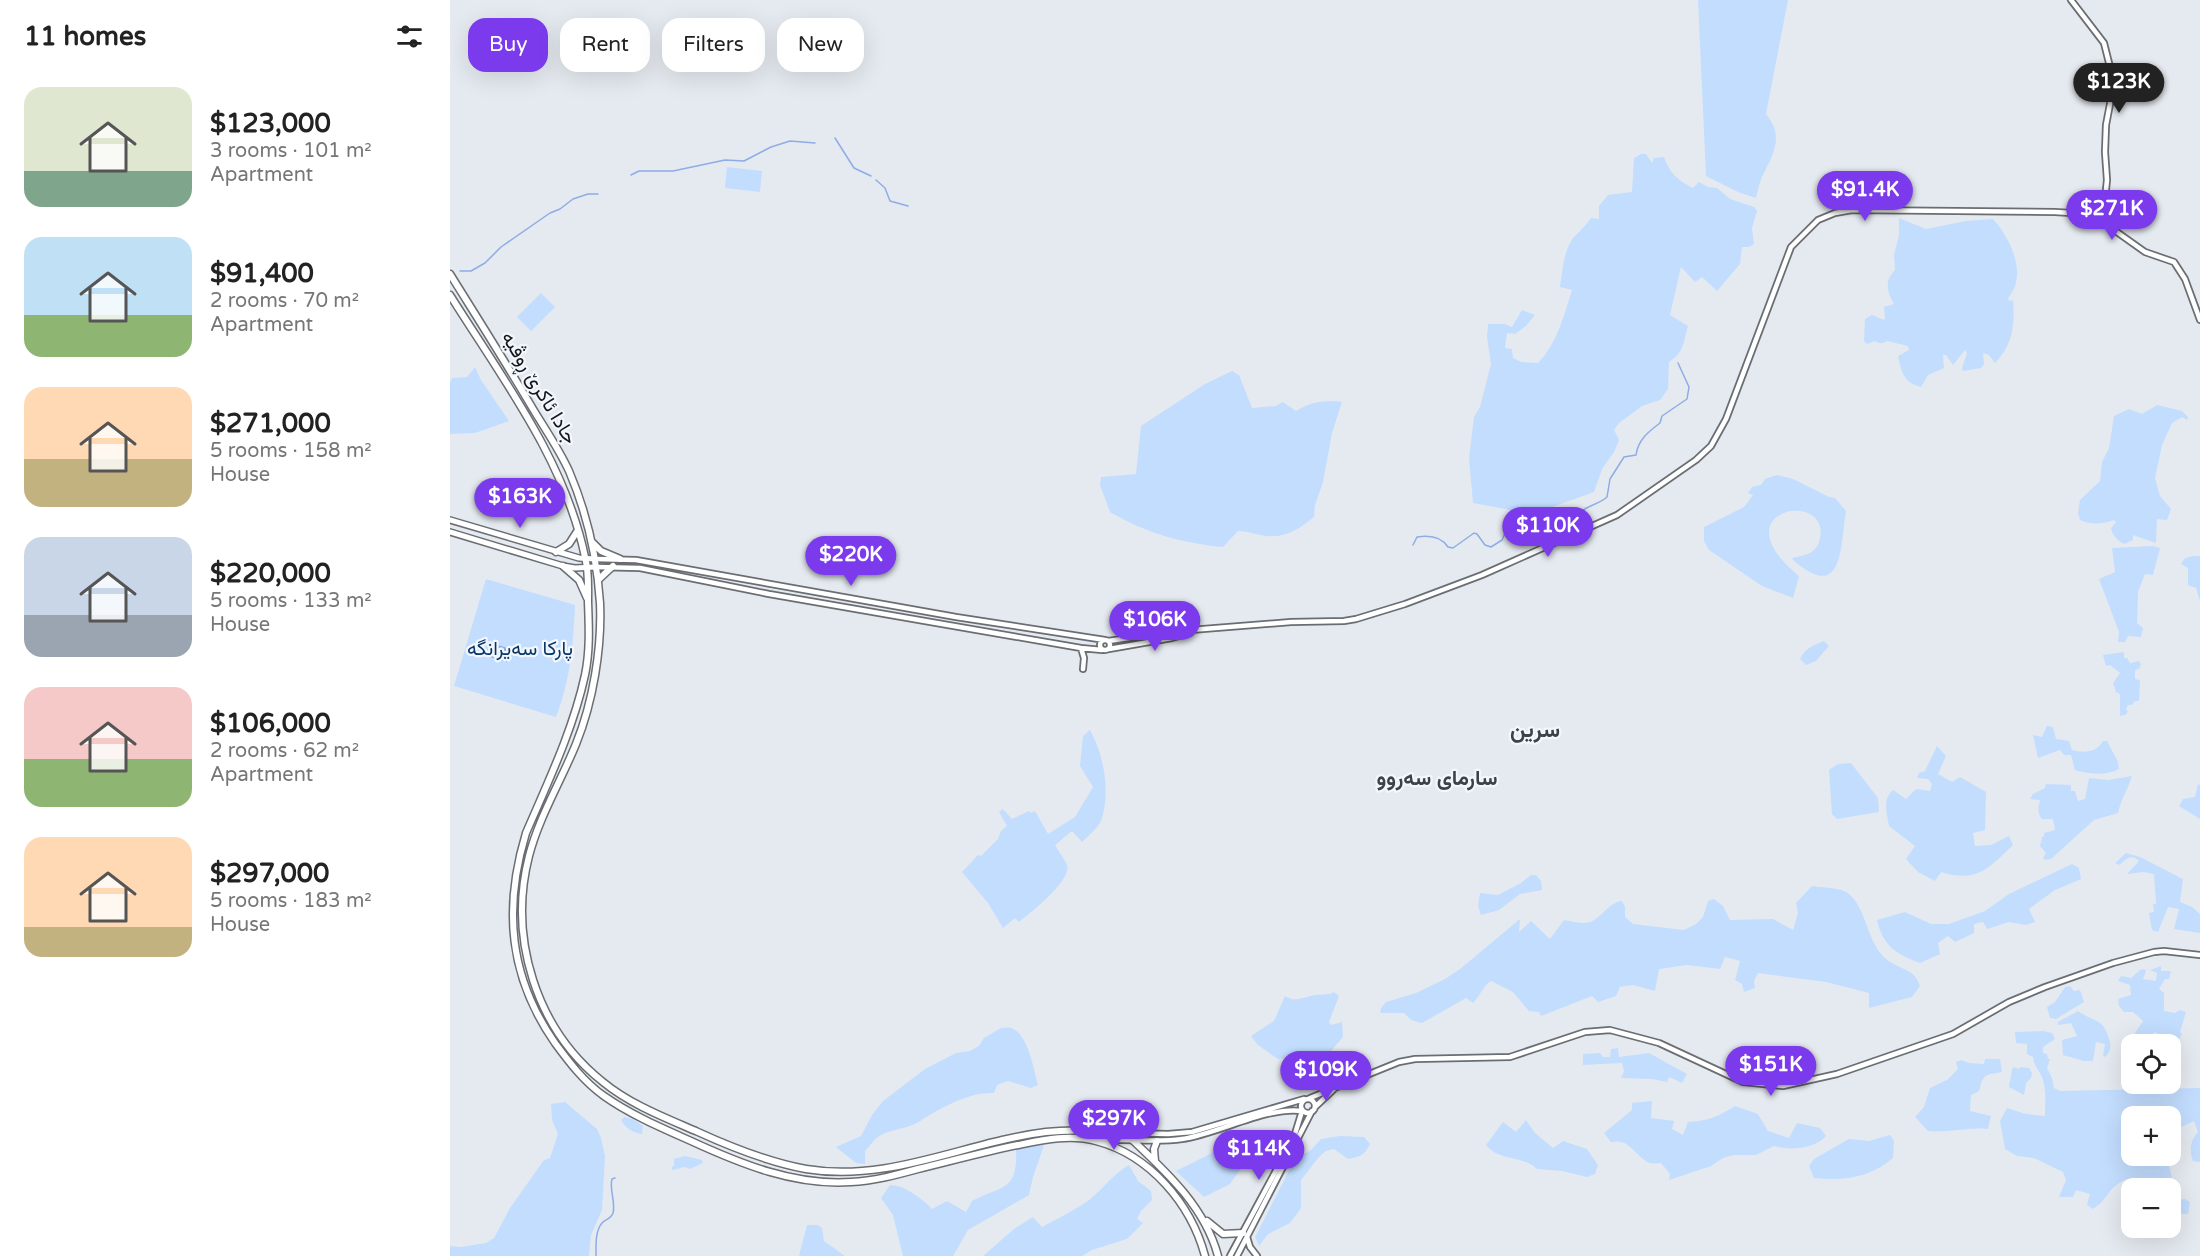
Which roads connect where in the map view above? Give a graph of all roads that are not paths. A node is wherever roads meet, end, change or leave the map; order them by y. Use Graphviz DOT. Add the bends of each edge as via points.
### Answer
graph roads {
  1 [pos="2071,0"];
  2 [pos="2071,213"];
  3 [pos="450,274"];
  4 [pos="450,296"];
  5 [pos="2200,320"];
  6 [pos="502,379"];
  7 [pos="495,383"];
  8 [pos="450,520"];
  9 [pos="468,525"];
  10 [pos="579,529"];
  11 [pos="450,531"];
  12 [pos="464,536"];
  13 [pos="592,541"];
  14 [pos="556,552"];
  15 [pos="586,559"];
  16 [pos="595,559"];
  17 [pos="620,559"];
  18 [pos="563,566"];
  19 [pos="613,566"];
  20 [pos="596,567"];
  21 [pos="587,568"];
  22 [pos="598,579"];
  23 [pos="771,584"];
  24 [pos="769,594"];
  25 [pos="588,602"];
  26 [pos="1195,631"];
  27 [pos="1106,641"];
  28 [pos="1081,648"];
  29 [pos="1109,649"];
  30 [pos="1102,650"];
  31 [pos="1083,669"];
  32 [pos="2200,955"];
  33 [pos="1334,1089"];
  34 [pos="1307,1099"];
  35 [pos="1313,1109"];
  36 [pos="1302,1111"];
  37 [pos="674,1121"];
  38 [pos="669,1131"];
  39 [pos="1128,1137"];
  40 [pos="1096,1141"];
  41 [pos="1157,1141"];
  42 [pos="1126,1152"];
  43 [pos="1155,1161"];
  44 [pos="1200,1214"];
  45 [pos="1245,1234"];
  46 [pos="1205,1256"];
  47 [pos="1218,1256"];
  48 [pos="1230,1256"];
  49 [pos="1237,1256"];
  50 [pos="1257,1256"];
  1 -- 2 [label="street" via="2104,43 2114,82 2106,125 2104,199"];
  2 -- 5 [label="street" via="2100,220 2145,252 2174,262 2185,279"];
  2 -- 26 [label="street" via="1852,210 1818,220 1795,240 1785,259 1715,441 1696,460 1631,506 1482,575 1356,619"];
  3 -- 13 [label="highway, جادا ئاکرێ ڕوڤیە" via="560,453 580,499"];
  4 -- 6 [label="highway, جادا ئاکرێ ڕوڤیە"];
  6 -- 7 [label="highway"];
  6 -- 10 [label="highway, جادا ئاکرێ ڕوڤیە" via="554,465"];
  8 -- 9 [label="main road"];
  9 -- 12 [label="main road"];
  9 -- 14 [label="main road"];
  10 -- 14 [label="highway" via="570,544"];
  10 -- 15 [label="highway, جادا ئاکرێ ڕوڤیە"];
  11 -- 12 [label="main road"];
  12 -- 18 [label="main road"];
  13 -- 16 [label="highway, جادا ئاکرێ ڕوڤیە"];
  13 -- 17 [label="highway" via="601,551"];
  14 -- 15 [label="main road"];
  15 -- 16 [label="main road"];
  15 -- 21 [label="highway, جادا ئاکرێ ڕوڤیە"];
  16 -- 17 [label="street"];
  16 -- 20 [label="highway, جادا ئاکرێ ڕوڤیە"];
  17 -- 23 [label="street"];
  18 -- 21 [label="main road"];
  18 -- 25 [label="highway" via="579,580"];
  19 -- 20 [label="street"];
  19 -- 22 [label="highway"];
  19 -- 24 [label="street"];
  20 -- 21 [label="main road"];
  20 -- 22 [label="highway, جادا ئاکرێ ڕوڤیە"];
  21 -- 25 [label="highway, جادا ئاکرێ ڕوڤیە"];
  22 -- 37 [label="highway, جادا ئاکرێ ڕوڤیە" via="596,671 577,741 529,857 523,943 547,1014 584,1065 625,1098"];
  23 -- 24 [label="street"];
  23 -- 27 [label="street"];
  24 -- 28 [label="street"];
  25 -- 38 [label="highway, جادا ئاکرێ ڕوڤیە" via="589,645 577,704 521,850 514,893 514,943 521,977 534,1010 567,1060 604,1096"];
  26 -- 27 [label="street"];
  26 -- 29 [label="street"];
  27 -- 29 [label="street"];
  27 -- 30 [label="street" via="1100,644"];
  28 -- 30 [label="street"];
  28 -- 31 [label="street"];
  29 -- 30 [label="street"];
  32 -- 33 [label="street" via="2154,952 2113,963 2009,1002 1953,1034 1837,1074 1783,1086 1743,1082 1659,1043 1610,1030 1585,1032 1510,1056 1399,1062"];
  33 -- 34 [label="street"];
  33 -- 35 [label="street"];
  34 -- 35 [label="street" via="1313,1101"];
  34 -- 36 [label="street" via="1300,1104"];
  34 -- 39 [label="street" via="1192,1132"];
  35 -- 36 [label="street" via="1308,1113"];
  35 -- 45 [label="street"];
  36 -- 41 [label="street" via="1282,1111 1199,1136"];
  36 -- 45 [label="street" via="1294,1137"];
  37 -- 38 [label="highway"];
  37 -- 39 [label="highway, جادا ئاکرێ ڕوڤیە" via="761,1158 833,1172 893,1168 1046,1132"];
  38 -- 40 [label="highway, جادا ئاکرێ ڕوڤیە" via="766,1172 836,1183 873,1180 1042,1140"];
  39 -- 40 [label="street"];
  39 -- 41 [label="street"];
  39 -- 42 [label="highway"];
  39 -- 43 [label="highway"];
  40 -- 42 [label="highway, جادا ئاکرێ ڕوڤیە"];
  41 -- 43 [label="highway"];
  42 -- 46 [label="highway, جادا ئاکرێ ڕوڤیە" via="1182,1204"];
  43 -- 44 [label="highway"];
  44 -- 45 [label="highway" via="1218,1233"];
  44 -- 47 [label="highway"];
  45 -- 48 [label="street"];
  45 -- 49 [label="street"];
  45 -- 50 [label="street"];
}
